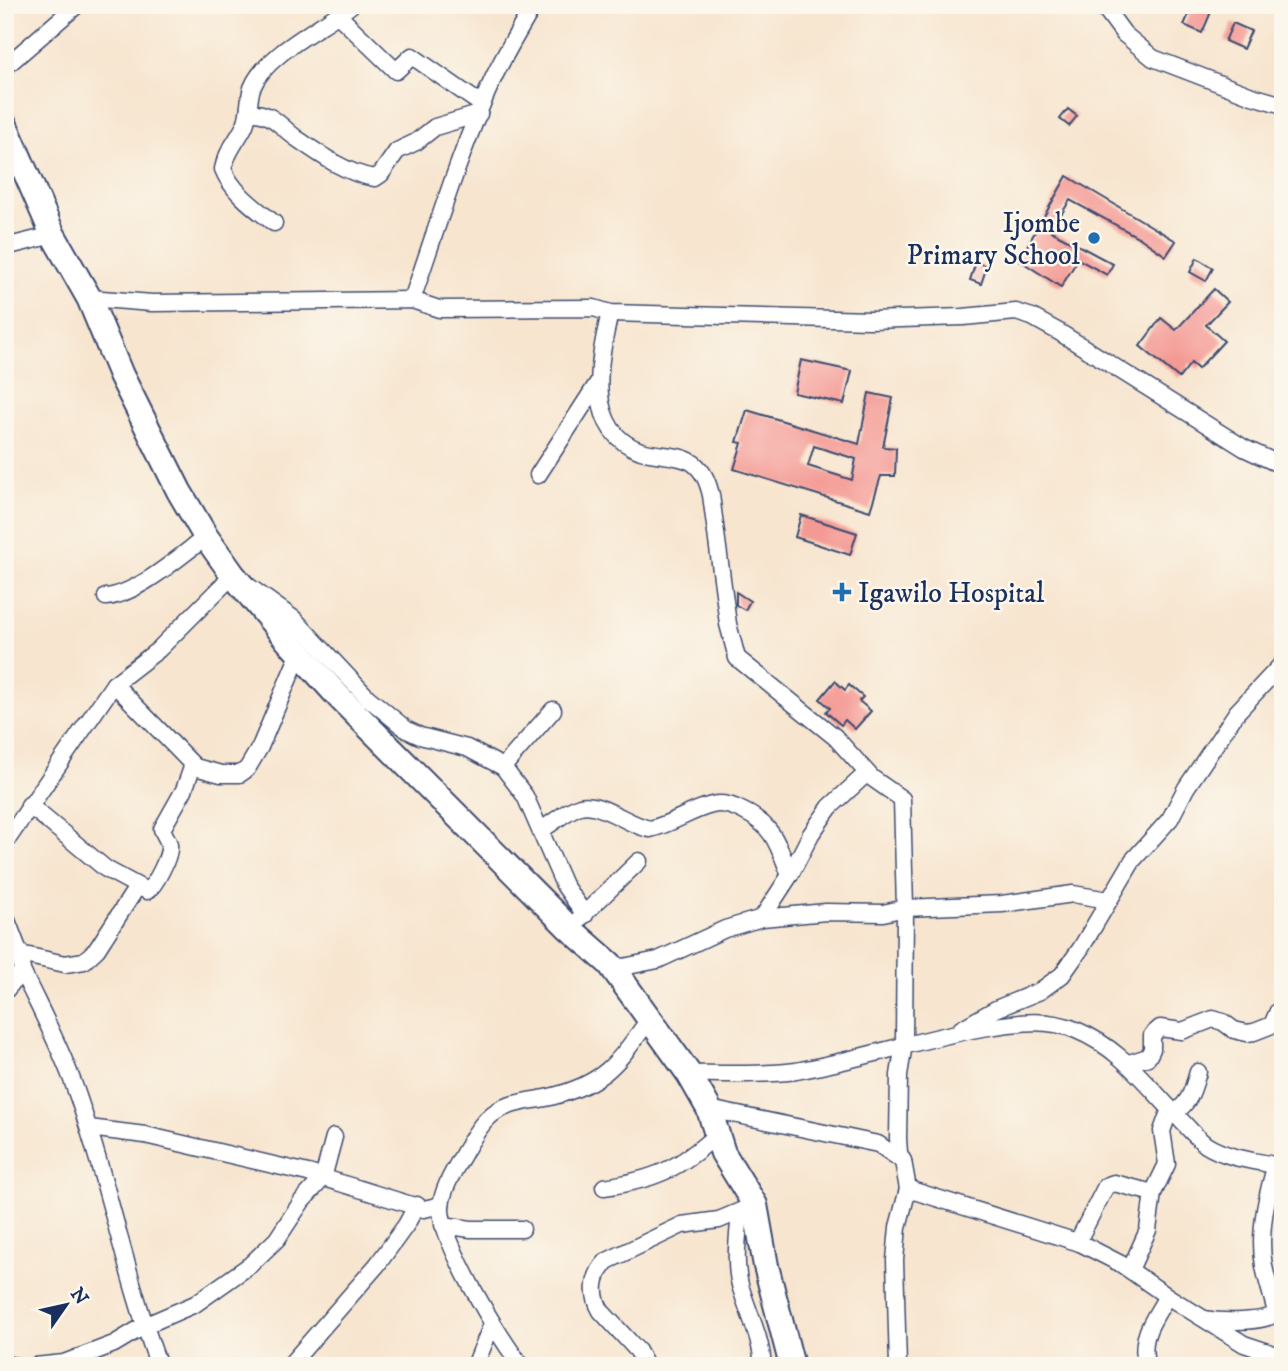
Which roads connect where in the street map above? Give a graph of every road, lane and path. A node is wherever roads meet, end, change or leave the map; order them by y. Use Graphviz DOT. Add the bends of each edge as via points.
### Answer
graph roads {
  1 [pos="77,5"];
  2 [pos="351,5"];
  3 [pos="534,5"];
  4 [pos="1098,5"];
  5 [pos="338,15"];
  6 [pos="5,67"];
  7 [pos="1283,105"];
  8 [pos="482,106"];
  9 [pos="249,111"];
  10 [pos="5,125"];
  11 [pos="274,223"];
  12 [pos="53,234"];
  13 [pos="5,247"];
  14 [pos="89,298"];
  15 [pos="412,300"];
  16 [pos="610,313"];
  17 [pos="599,381"];
  18 [pos="1283,466"];
  19 [pos="538,475"];
  20 [pos="206,537"];
  21 [pos="233,575"];
  22 [pos="106,597"];
  23 [pos="300,652"];
  24 [pos="1283,663"];
  25 [pos="114,684"];
  26 [pos="554,710"];
  27 [pos="193,765"];
  28 [pos="503,767"];
  29 [pos="867,773"];
  30 [pos="29,805"];
  31 [pos="541,830"];
  32 [pos="5,843"];
  33 [pos="639,861"];
  34 [pos="790,876"];
  35 [pos="137,887"];
  36 [pos="1108,900"];
  37 [pos="905,908"];
  38 [pos="5,915"];
  39 [pos="762,918"];
  40 [pos="577,921"];
  41 [pos="20,954"];
  42 [pos="610,964"];
  43 [pos="22,971"];
  44 [pos="5,991"];
  45 [pos="1283,1009"];
  46 [pos="650,1018"];
  47 [pos="957,1032"];
  48 [pos="904,1044"];
  49 [pos="1129,1063"];
  50 [pos="1198,1072"];
  51 [pos="689,1074"];
  52 [pos="709,1109"];
  53 [pos="1172,1111"];
  54 [pos="89,1128"];
  55 [pos="716,1135"];
  56 [pos="334,1137"];
  57 [pos="903,1161"];
  58 [pos="1279,1166"];
  59 [pos="323,1178"];
  60 [pos="604,1187"];
  61 [pos="908,1189"];
  62 [pos="1153,1194"];
  63 [pos="417,1205"];
  64 [pos="441,1205"];
  65 [pos="747,1209"];
  66 [pos="443,1224"];
  67 [pos="522,1229"];
  68 [pos="1080,1243"];
  69 [pos="1130,1270"];
  70 [pos="1167,1296"];
  71 [pos="1193,1313"];
  72 [pos="492,1324"];
  73 [pos="144,1326"];
  74 [pos="1283,1357"];
  75 [pos="94,1360"];
  76 [pos="5,1364"];
  77 [pos="16,1366"];
  78 [pos="35,1366"];
  79 [pos="159,1366"];
  80 [pos="289,1366"];
  81 [pos="475,1366"];
  82 [pos="523,1366"];
  83 [pos="646,1366"];
  84 [pos="763,1366"];
  85 [pos="792,1366"];
  86 [pos="898,1366"];
  87 [pos="1140,1366"];
  1 -- 6 [label="street"];
  2 -- 5 [label="street"];
  3 -- 8 [label="street"];
  4 -- 7 [label="street" via="1153,58"];
  5 -- 8 [label="street" via="396,71 412,56"];
  5 -- 9 [label="street" via="300,39 261,74 252,89"];
  8 -- 9 [label="street" via="397,151 381,174 372,178 318,154 267,114"];
  8 -- 15 [label="street"];
  9 -- 11 [label="street" via="223,169 245,199"];
  10 -- 12 [label="highway"];
  12 -- 13 [label="street"];
  12 -- 14 [label="highway"];
  14 -- 15 [label="street" via="152,303"];
  14 -- 20 [label="highway" via="121,375"];
  15 -- 16 [label="street" via="439,309 594,308"];
  16 -- 17 [label="street"];
  16 -- 18 [label="street" via="870,320 1016,312 1059,332 1244,448"];
  17 -- 19 [label="street"];
  17 -- 29 [label="street" via="603,412 628,444 690,461 705,476 737,658 835,737"];
  20 -- 21 [label="highway"];
  20 -- 22 [label="street" via="135,589"];
  21 -- 23 [label="highway"];
  21 -- 25 [label="street" via="158,650"];
  21 -- 28 [label="street" via="293,619 367,696 407,730 467,748"];
  23 -- 27 [label="street" via="246,772 228,775"];
  23 -- 40 [label="highway" via="339,697"];
  24 -- 36 [label="street" via="1237,712 1170,819 1133,860"];
  25 -- 27 [label="street"];
  25 -- 30 [label="street"];
  26 -- 28 [label="street"];
  27 -- 35 [label="street" via="162,829 170,847 160,872 151,889"];
  28 -- 31 [label="street" via="525,796"];
  29 -- 34 [label="street" via="830,807"];
  29 -- 37 [label="street" via="902,799"];
  30 -- 32 [label="street"];
  30 -- 35 [label="street" via="106,869"];
  31 -- 34 [label="street" via="581,806 650,829 708,805 728,804 768,827"];
  31 -- 40 [label="street"];
  33 -- 40 [label="street"];
  34 -- 39 [label="street"];
  35 -- 41 [label="street" via="97,949 84,961 65,964"];
  36 -- 37 [label="street" via="1073,894 1002,904"];
  36 -- 47 [label="street" via="1062,975 1040,991 977,1018"];
  37 -- 39 [label="street"];
  37 -- 48 [label="street"];
  38 -- 41 [label="street"];
  39 -- 42 [label="street" via="724,929 659,960 623,967"];
  40 -- 42 [label="highway"];
  41 -- 43 [label="street"];
  42 -- 46 [label="highway"];
  43 -- 44 [label="street"];
  43 -- 54 [label="street" via="75,1086"];
  45 -- 49 [label="street" via="1272,1025 1254,1032 1237,1031 1213,1019 1182,1031 1160,1028 1152,1035 1148,1057"];
  46 -- 51 [label="highway"];
  46 -- 64 [label="street" via="617,1062 596,1080 491,1115 452,1174"];
  47 -- 48 [label="street"];
  47 -- 49 [label="street" via="1048,1021 1075,1029"];
  48 -- 51 [label="street" via="793,1071"];
  48 -- 57 [label="street" via="898,1111"];
  49 -- 53 [label="street"];
  50 -- 53 [label="street" via="1185,1107"];
  51 -- 52 [label="highway"];
  52 -- 55 [label="highway"];
  52 -- 57 [label="street" via="878,1144"];
  53 -- 58 [label="street" via="1212,1148"];
  53 -- 62 [label="street" via="1162,1131 1167,1164"];
  54 -- 59 [label="street" via="145,1135"];
  54 -- 73 [label="street"];
  55 -- 60 [label="street" via="672,1170 648,1180"];
  55 -- 65 [label="highway"];
  56 -- 59 [label="street"];
  57 -- 61 [label="street"];
  58 -- 71 [label="street" via="1265,1199 1262,1247 1276,1314 1253,1320 1208,1320"];
  59 -- 63 [label="street"];
  59 -- 73 [label="street" via="250,1265 195,1304"];
  61 -- 68 [label="street"];
  61 -- 86 [label="street" via="895,1260"];
  62 -- 68 [label="street" via="1114,1183 1106,1186"];
  62 -- 69 [label="street" via="1148,1230"];
  63 -- 64 [label="street" via="424,1209"];
  63 -- 80 [label="street" via="387,1252"];
  64 -- 66 [label="street"];
  65 -- 83 [label="street" via="719,1220 682,1225 607,1261 598,1272 597,1304"];
  65 -- 84 [label="street" via="737,1243 738,1275 759,1335"];
  65 -- 85 [label="highway"];
  66 -- 67 [label="street"];
  66 -- 72 [label="street"];
  68 -- 69 [label="street"];
  69 -- 70 [label="street"];
  70 -- 71 [label="street"];
  70 -- 87 [label="street" via="1146,1336"];
  71 -- 74 [label="street" via="1244,1344"];
  72 -- 81 [label="street"];
  72 -- 82 [label="street"];
  73 -- 75 [label="street"];
  73 -- 79 [label="street"];
  75 -- 78 [label="street"];
  76 -- 77 [label="street"];
}
